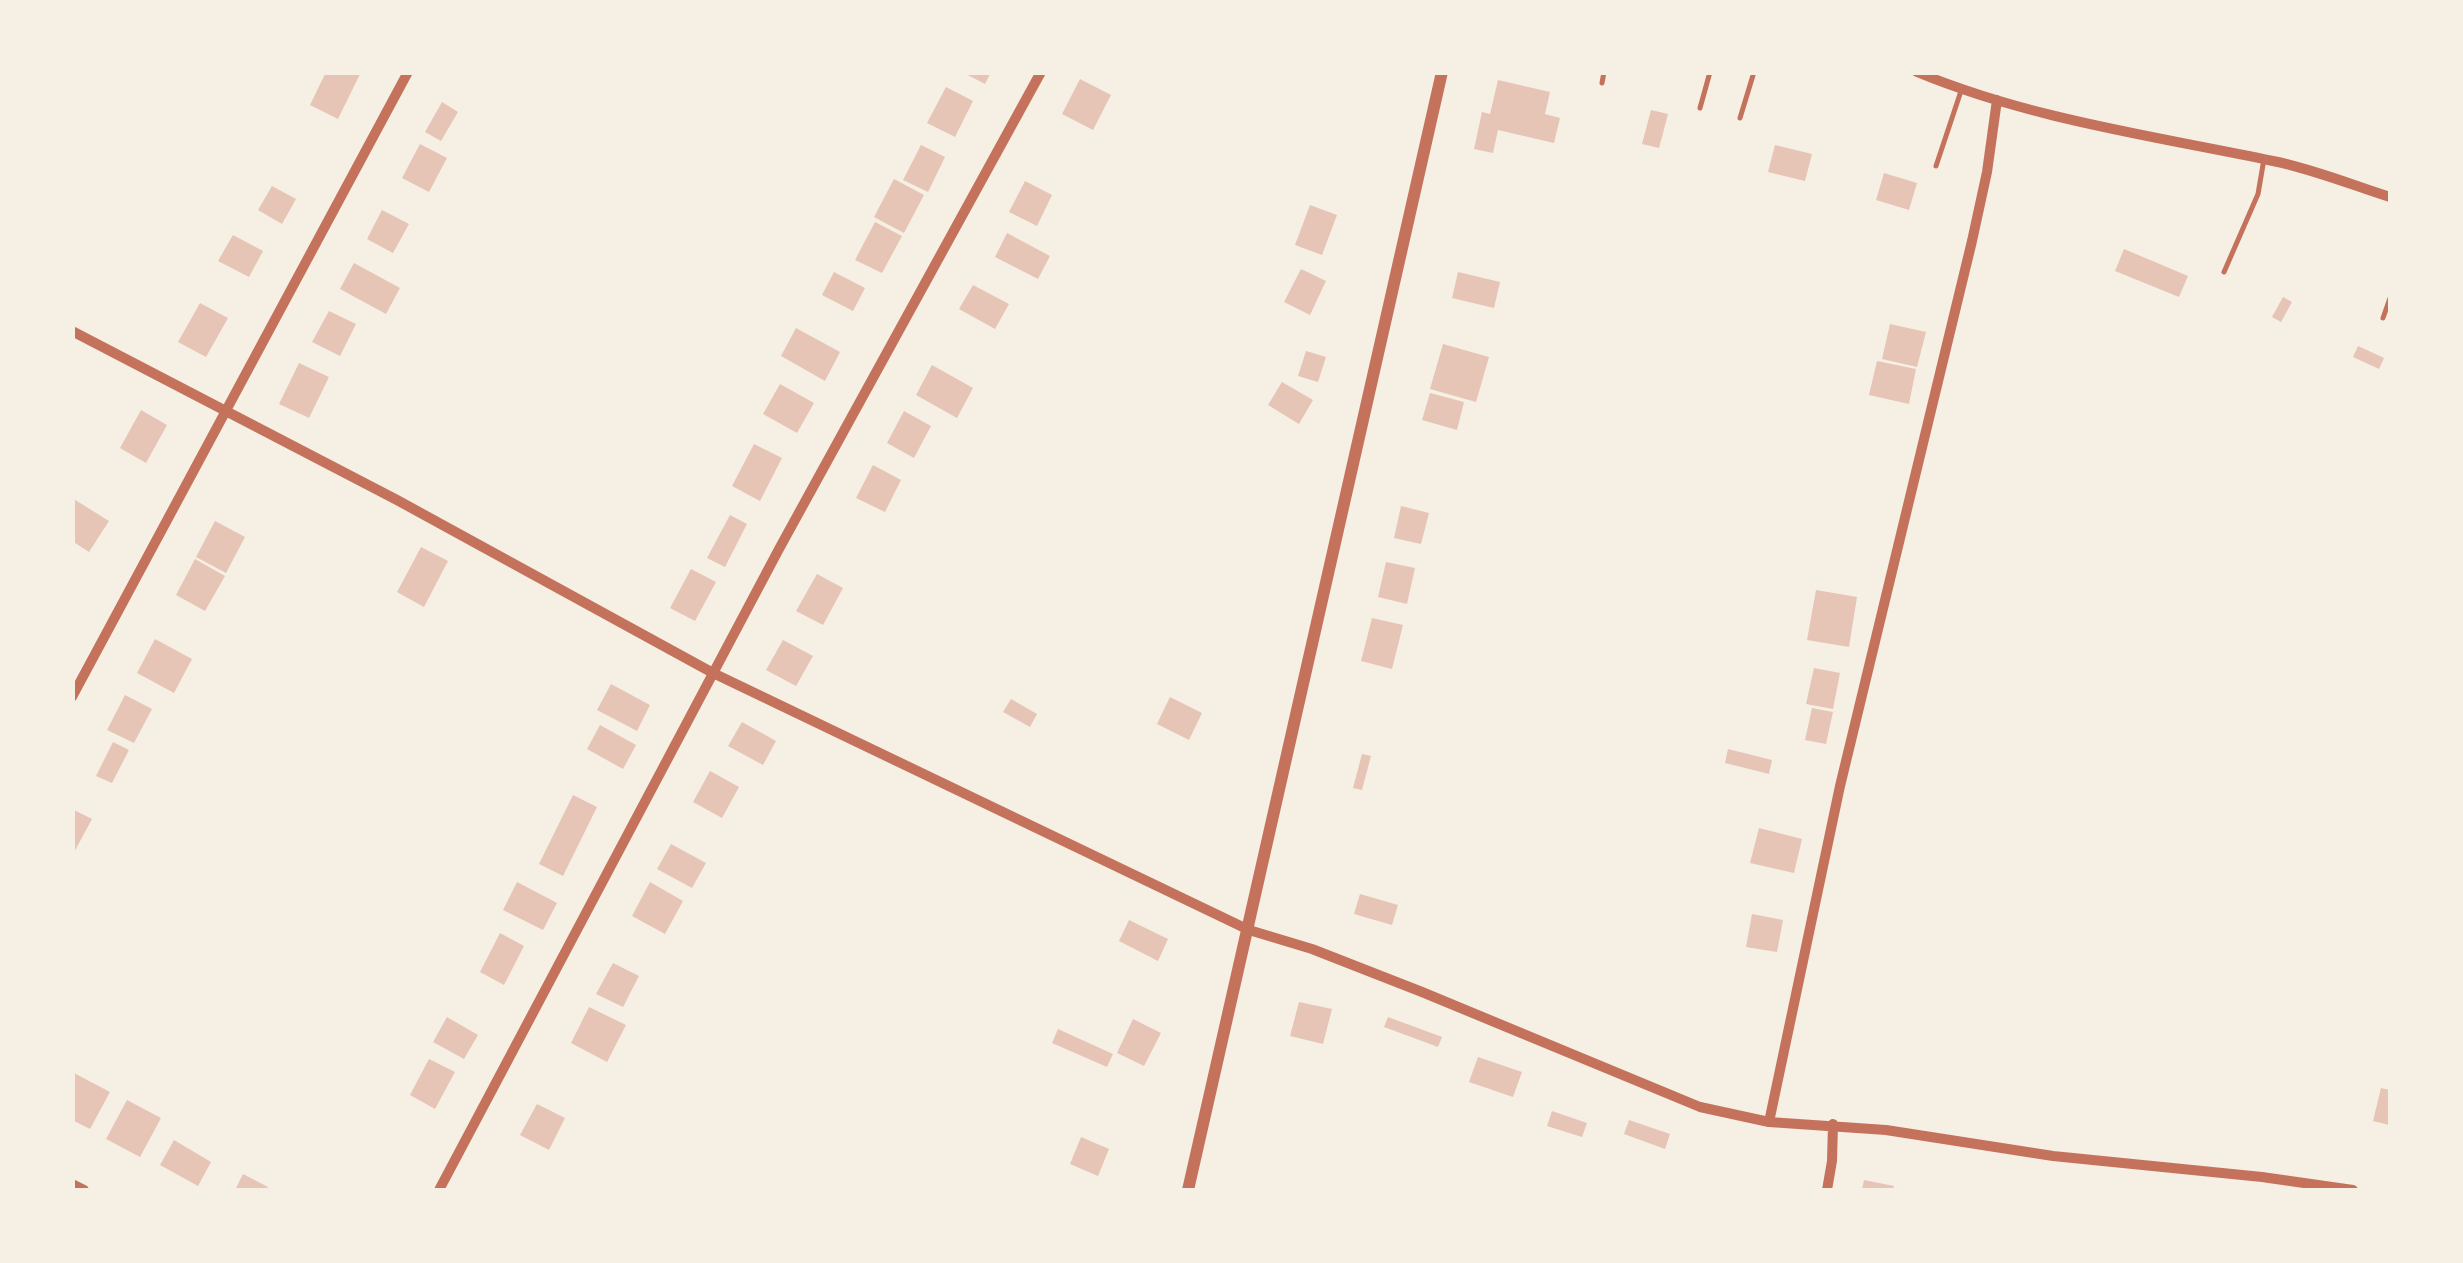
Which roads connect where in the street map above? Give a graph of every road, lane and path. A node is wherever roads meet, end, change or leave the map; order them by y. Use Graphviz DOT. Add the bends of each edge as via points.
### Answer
graph roads {
  1 [pos="408,72"];
  2 [pos="1041,72"];
  3 [pos="1442,72"];
  4 [pos="1604,72"];
  5 [pos="1710,72"];
  6 [pos="1754,72"];
  7 [pos="1917,72"];
  8 [pos="1602,83"];
  9 [pos="1960,90"];
  10 [pos="1997,100"];
  11 [pos="1700,108"];
  12 [pos="1740,118"];
  13 [pos="2264,160"];
  14 [pos="1936,166"];
  15 [pos="2390,197"];
  16 [pos="2224,272"];
  17 [pos="2390,298"];
  18 [pos="2383,318"];
  19 [pos="72,331"];
  20 [pos="226,411"];
  21 [pos="713,673"];
  22 [pos="72,697"];
  23 [pos="1249,930"];
  24 [pos="1769,1122"];
  25 [pos="1832,1124"];
  26 [pos="72,1184"];
  27 [pos="84,1190"];
  28 [pos="439,1190"];
  29 [pos="1188,1190"];
  30 [pos="1827,1190"];
  31 [pos="2354,1190"];
  1 -- 20 [label="street"];
  2 -- 21 [label="street"];
  3 -- 23 [label="street"];
  4 -- 8 [label="lane"];
  5 -- 11 [label="lane"];
  6 -- 12 [label="lane"];
  7 -- 9 [label="street"];
  9 -- 10 [label="street"];
  9 -- 14 [label="lane"];
  10 -- 13 [label="street"];
  10 -- 24 [label="street" via="1972,241 1840,786"];
  13 -- 15 [label="street"];
  13 -- 16 [label="lane" via="2258,194"];
  17 -- 18 [label="lane"];
  19 -- 20 [label="street"];
  20 -- 21 [label="street"];
  20 -- 22 [label="street"];
  21 -- 23 [label="street"];
  21 -- 28 [label="street"];
  23 -- 24 [label="street" via="1404,984 1700,1108"];
  23 -- 29 [label="street"];
  24 -- 25 [label="street"];
  25 -- 30 [label="street"];
  25 -- 31 [label="street"];
  26 -- 27 [label="street"];
}
